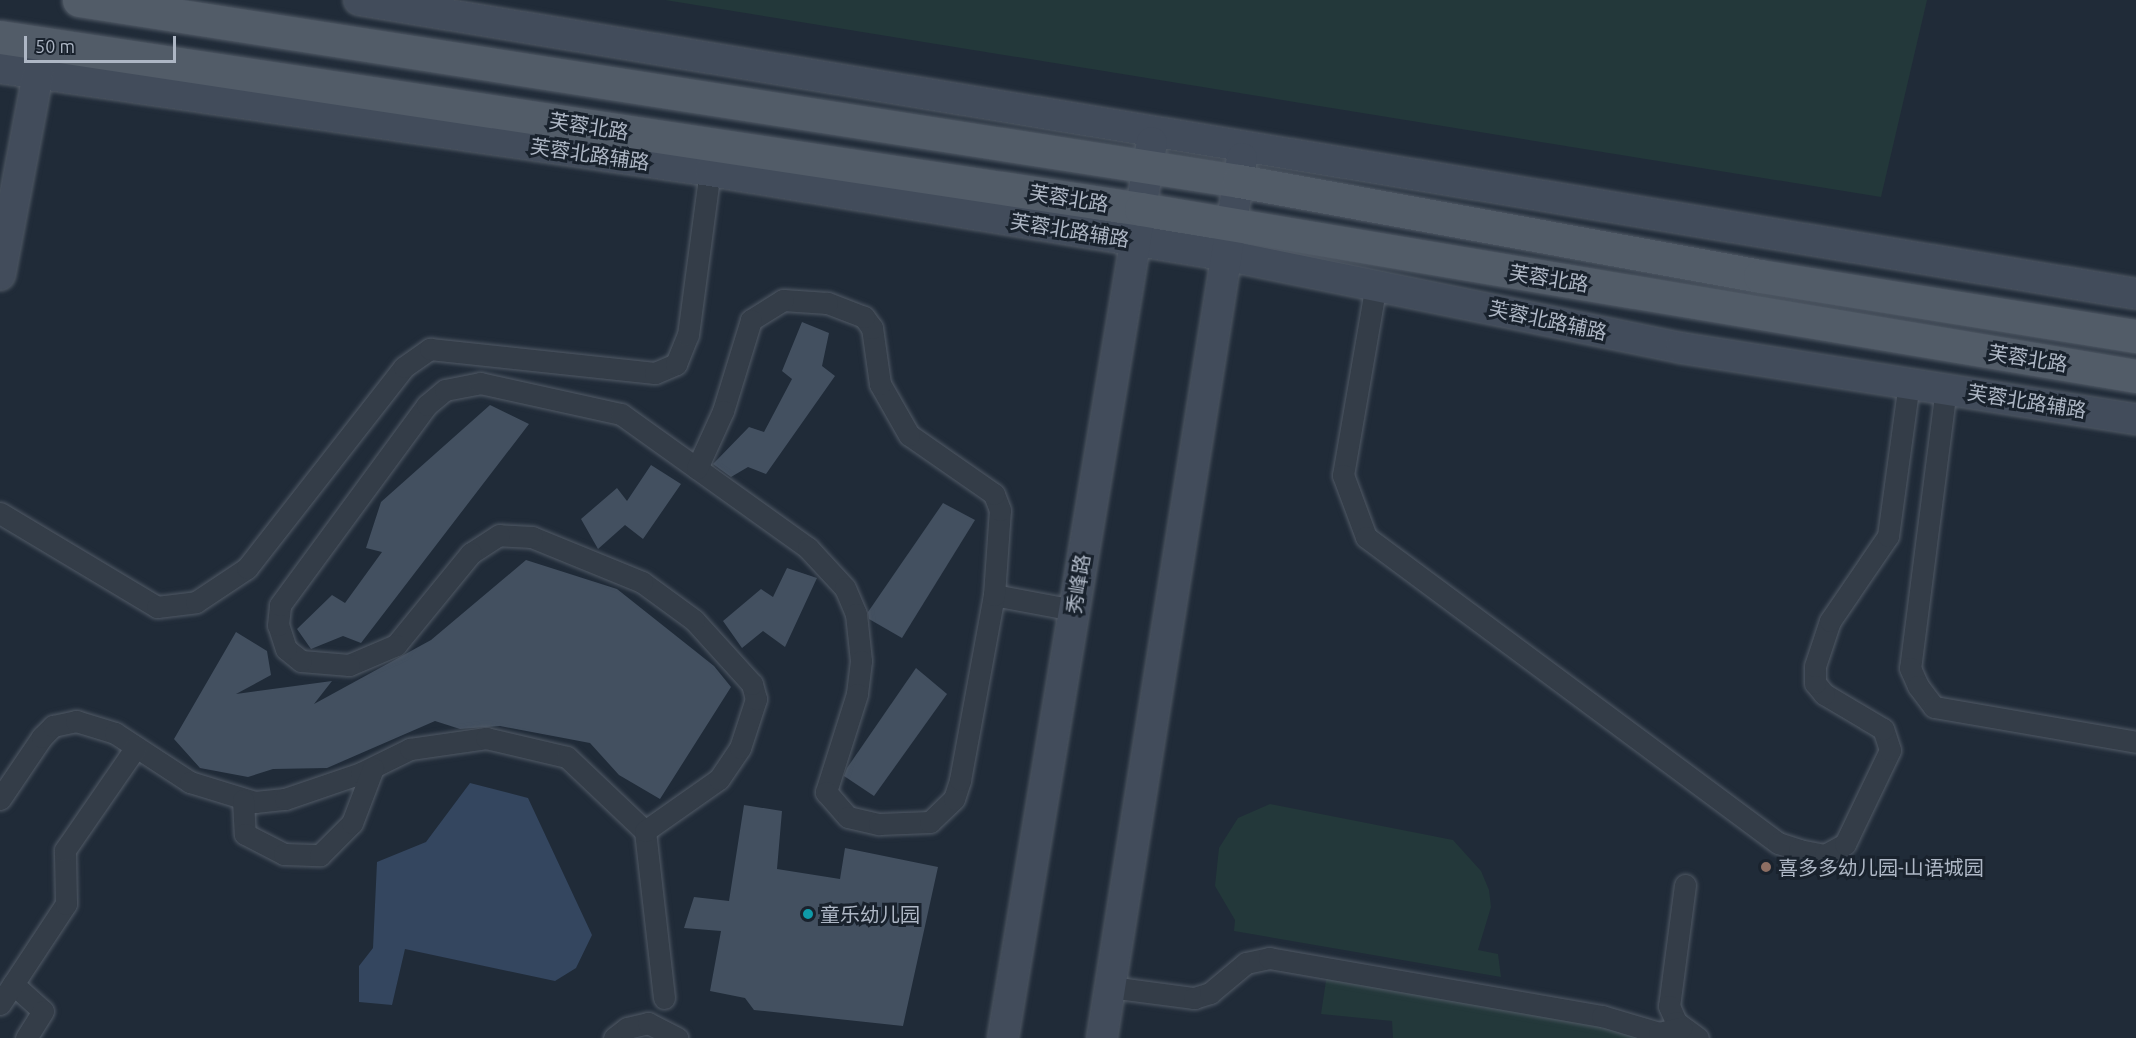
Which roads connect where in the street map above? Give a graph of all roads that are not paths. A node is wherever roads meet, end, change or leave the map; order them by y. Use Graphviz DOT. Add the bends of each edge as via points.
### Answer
graph roads {
  1 [pos="79,0"];
  2 [pos="359,0"];
  3 [pos="0,37"];
  4 [pos="0,68"];
  5 [pos="38,74"];
  6 [pos="1154,130"];
  7 [pos="1244,144"];
  8 [pos="1148,166"];
  9 [pos="710,171"];
  10 [pos="1239,181"];
  11 [pos="1141,209"];
  12 [pos="1136,241"];
  13 [pos="1231,241"];
  14 [pos="0,275"];
  15 [pos="1376,284"];
  16 [pos="2136,294"];
  17 [pos="2136,336"];
  18 [pos="2136,376"];
  19 [pos="1909,383"];
  20 [pos="1946,388"];
  21 [pos="2136,419"];
  22 [pos="697,468"];
  23 [pos="0,513"];
  24 [pos="994,595"];
  25 [pos="1074,610"];
  26 [pos="2136,742"];
  27 [pos="136,747"];
  28 [pos="373,768"];
  29 [pos="0,799"];
  30 [pos="243,800"];
  31 [pos="645,831"];
  32 [pos="1685,885"];
  33 [pos="13,984"];
  34 [pos="1110,987"];
  35 [pos="664,998"];
  36 [pos="0,1004"];
  37 [pos="648,1023"];
  38 [pos="1690,1033"];
  39 [pos="673,1034"];
  40 [pos="26,1038"];
  41 [pos="614,1038"];
  42 [pos="1004,1038"];
  43 [pos="1102,1038"];
  1 -- 8 [label="main road, 芙蓉北路"];
  2 -- 6 [label="main road"];
  3 -- 11 [label="main road, 芙蓉北路"];
  4 -- 5 [label="main road, 芙蓉北路辅路"];
  5 -- 9 [label="main road, 芙蓉北路辅路"];
  5 -- 14 [label="main road"];
  6 -- 7 [label="main road"];
  6 -- 8 [label="main road, 秀峰路"];
  7 -- 10 [label="main road"];
  7 -- 16 [label="main road"];
  8 -- 10 [label="main road, 芙蓉北路"];
  8 -- 11 [label="main road, 秀峰路"];
  9 -- 12 [label="main road, 芙蓉北路辅路"];
  9 -- 23 [label="street" via="688,335 676,364 655,373 430,349 404,367 247,568 196,602 157,607"];
  10 -- 13 [label="main road"];
  10 -- 17 [label="main road, 芙蓉北路" via="1760,276"];
  11 -- 12 [label="main road, 秀峰路"];
  11 -- 13 [label="main road, 芙蓉北路"];
  12 -- 13 [label="main road, 芙蓉北路辅路"];
  12 -- 25 [label="main road, 秀峰路"];
  13 -- 15 [label="main road, 芙蓉北路辅路"];
  13 -- 18 [label="main road, 芙蓉北路"];
  13 -- 34 [label="main road"];
  15 -- 19 [label="main road, 芙蓉北路辅路" via="1681,348"];
  15 -- 19 [label="street" via="1343,474 1366,537 1778,843 1825,855 1845,844 1890,750 1883,729 1824,694 1815,683 1815,666 1830,621 1888,536"];
  19 -- 20 [label="main road, 芙蓉北路辅路"];
  20 -- 21 [label="main road, 芙蓉北路辅路"];
  20 -- 26 [label="street" via="1910,668 1918,686 1934,707"];
  22 -- 24 [label="street" via="723,411 751,320 783,300 852,311 872,328 880,384 892,413 909,435 986,486 998,501"];
  22 -- 24 [label="street" via="808,548 845,588 856,614 861,661 857,694 826,792 848,817 917,825 930,822 954,799"];
  22 -- 31 [label="street" via="621,414 460,383 427,405 280,605 278,625 286,649 301,661 349,665 396,645 471,552 499,535 532,537 642,582 694,620 752,684 756,699 740,748 719,779"];
  24 -- 25 [label="street"];
  25 -- 42 [label="main road, 秀峰路"];
  27 -- 29 [label="street" via="115,733 76,721 53,726"];
  27 -- 30 [label="street" via="190,782"];
  27 -- 33 [label="street" via="65,850 66,904"];
  28 -- 30 [label="street" via="285,799"];
  28 -- 30 [label="street" via="352,823 320,855 284,854 245,834"];
  28 -- 31 [label="street" via="410,749 486,738 567,757"];
  31 -- 35 [label="street"];
  32 -- 38 [label="street" via="1670,1006"];
  33 -- 36 [label="street"];
  33 -- 40 [label="street" via="44,1011"];
  34 -- 38 [label="street" via="1194,998 1210,993 1246,963 1269,958 1602,1016 1659,1033"];
  34 -- 43 [label="main road"];
  35 -- 37 [label="street"];
  35 -- 39 [label="street"];
  37 -- 39 [label="street"];
  37 -- 41 [label="street" via="627,1028"];
}
